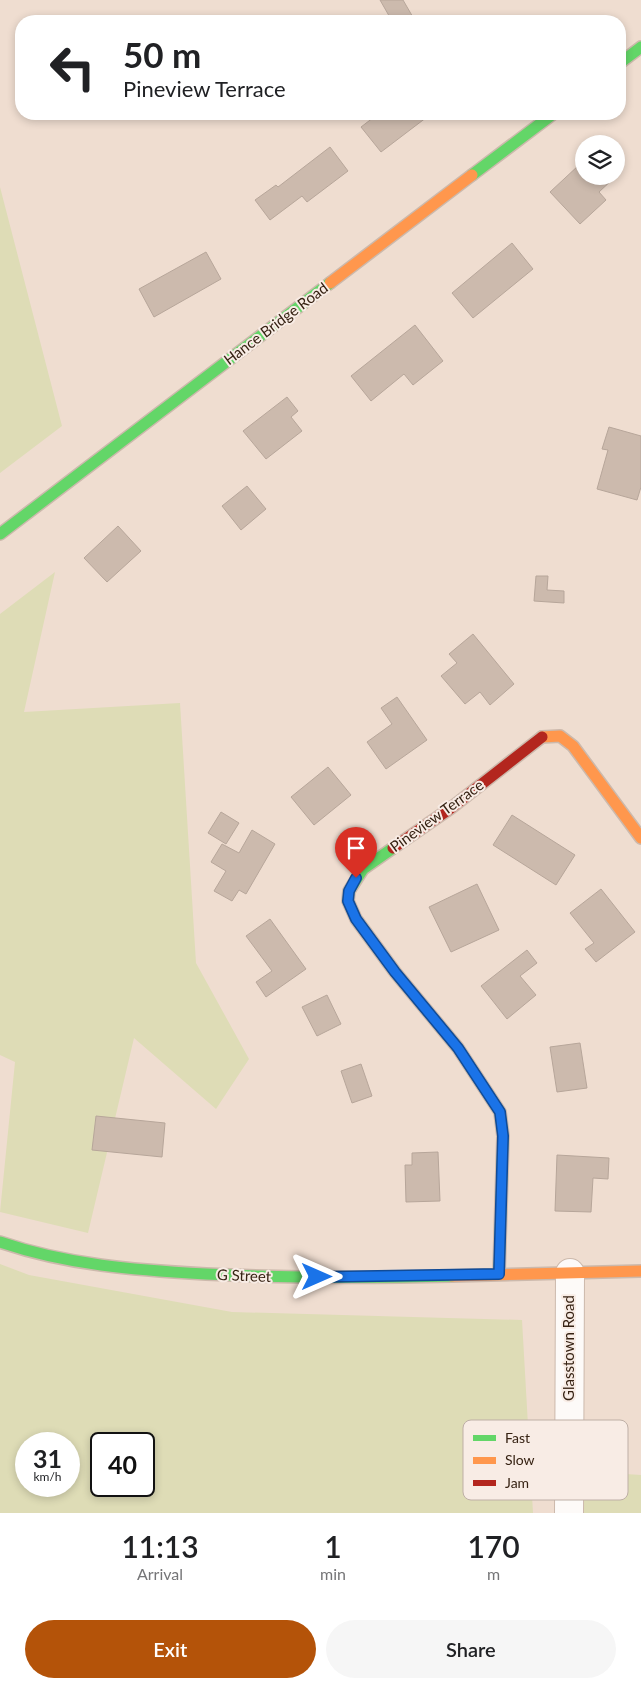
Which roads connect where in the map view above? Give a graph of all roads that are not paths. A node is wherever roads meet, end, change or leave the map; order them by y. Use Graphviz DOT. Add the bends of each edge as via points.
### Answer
graph roads {
  1 [pos="641,47"];
  2 [pos="626,58"];
  3 [pos="545,120"];
  4 [pos="0,534"];
  5 [pos="641,838"];
  6 [pos="0,1242"];
  7 [pos="641,1271"];
  8 [pos="570,1273"];
  9 [pos="499,1274"];
  10 [pos="569,1420"];
  11 [pos="569,1500"];
  12 [pos="569,1513"];
  1 -- 2 [label="street"];
  3 -- 4 [label="street, Hance Bridge Road"];
  5 -- 9 [label="street, Pineview Terrace" via="573,746 560,736 545,735 451,808 363,869 349,891 348,901 356,919 458,1048 500,1112 503,1136"];
  6 -- 9 [label="street, G Street" via="31,1253 84,1264 233,1277"];
  7 -- 8 [label="street, G Street"];
  8 -- 9 [label="street, G Street"];
  8 -- 10 [label="street, Glasstown Road"];
  11 -- 12 [label="street, Glasstown Road"];
}
